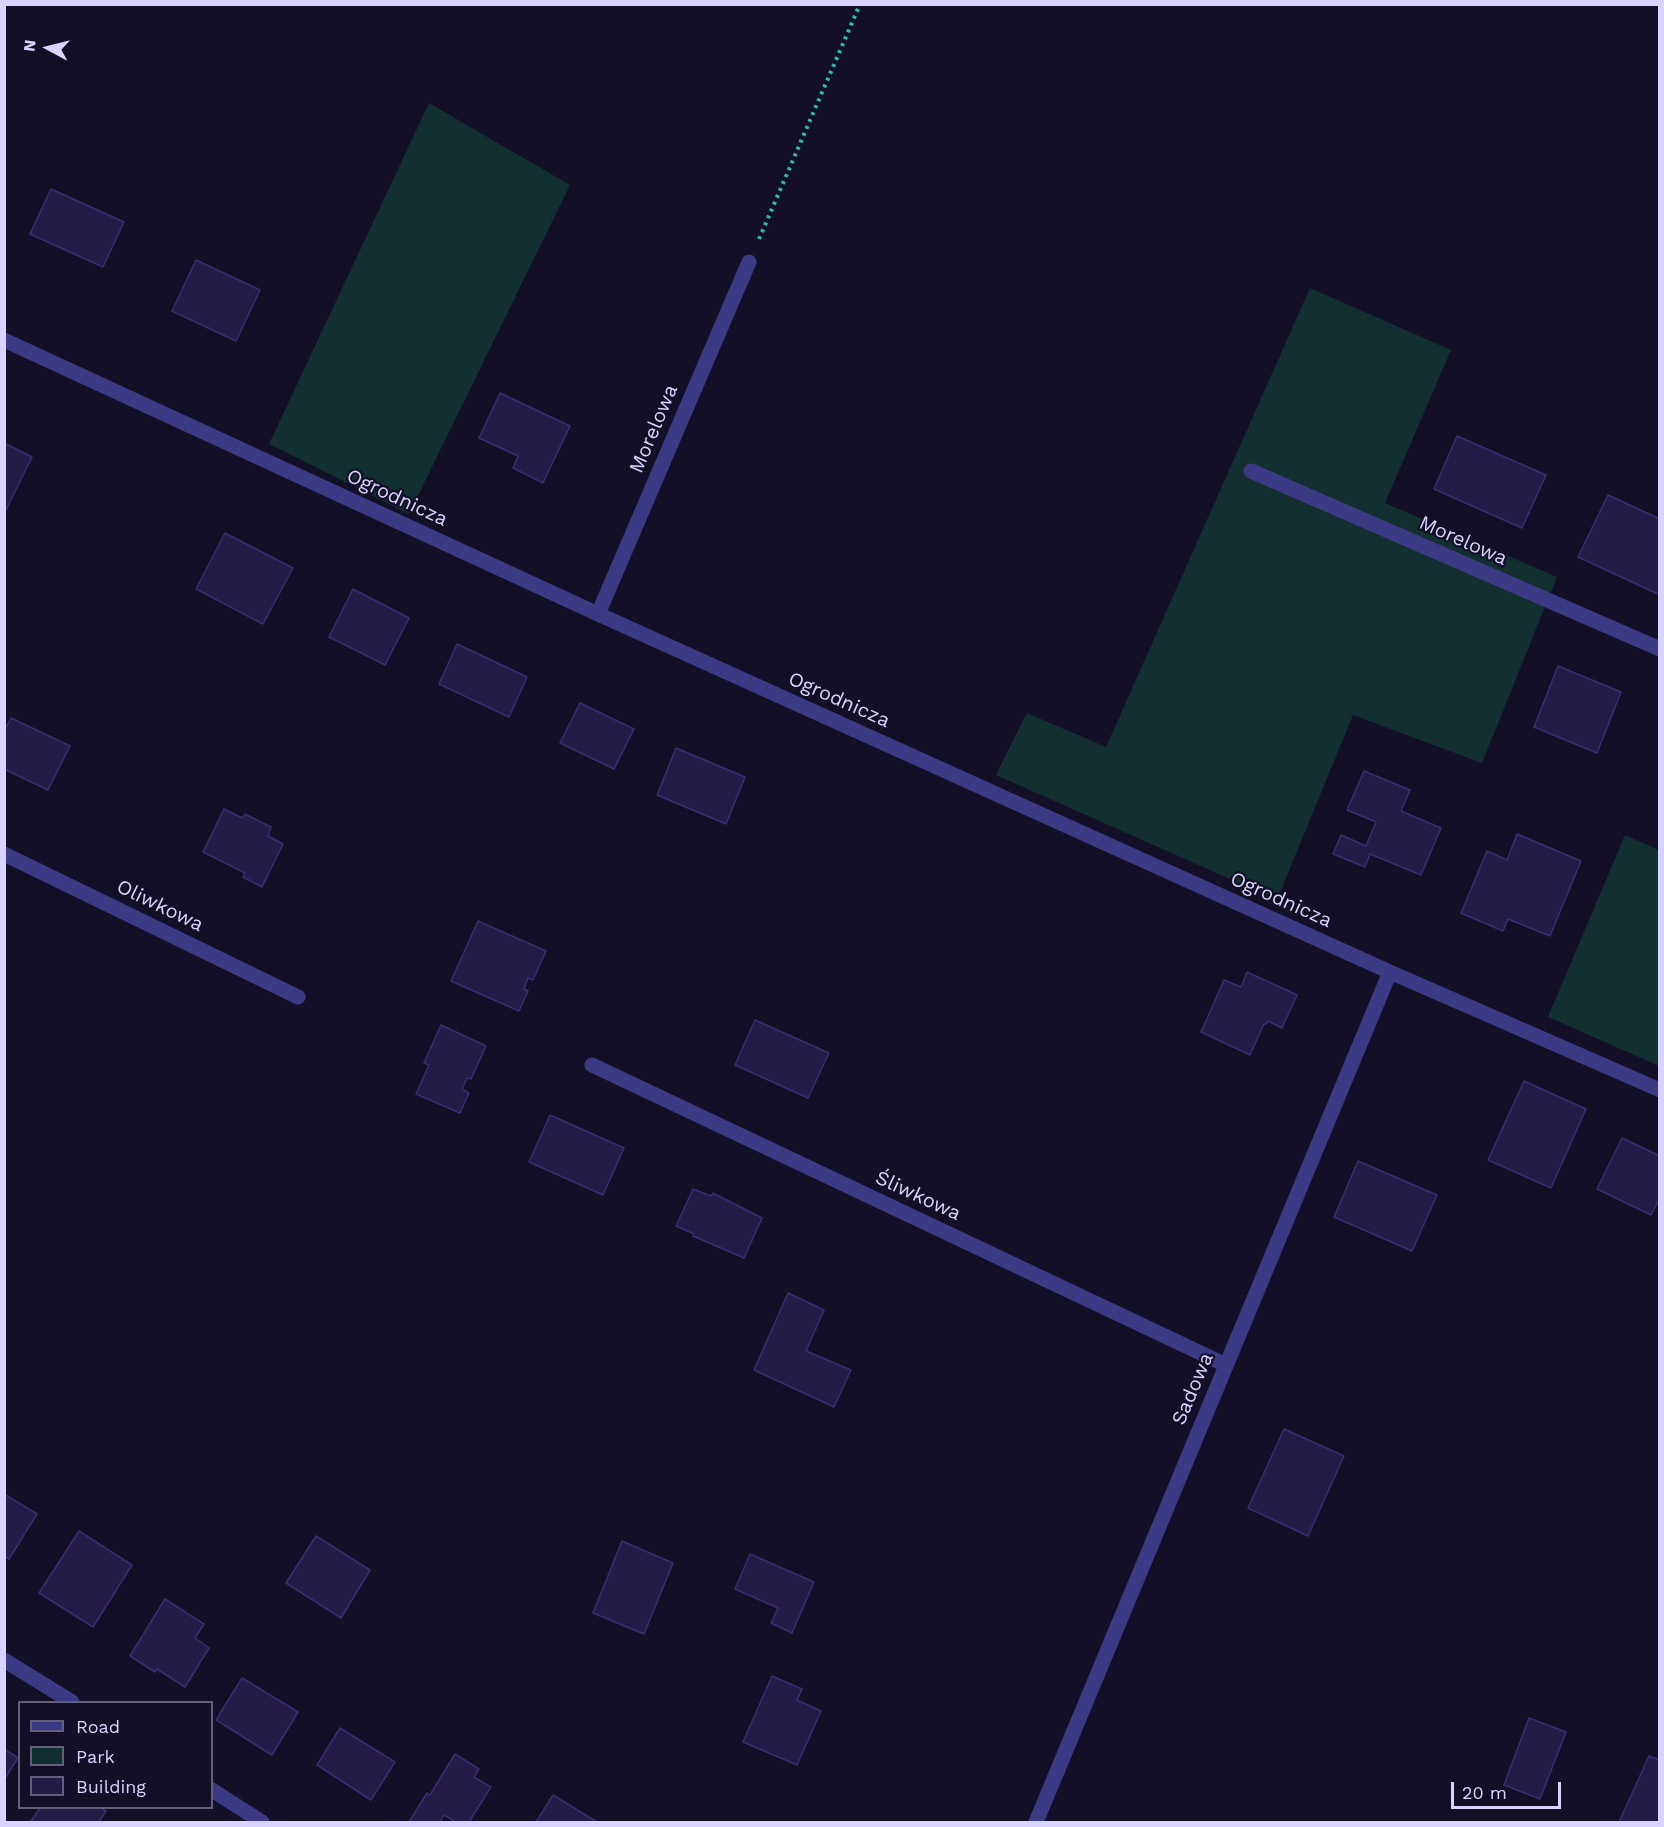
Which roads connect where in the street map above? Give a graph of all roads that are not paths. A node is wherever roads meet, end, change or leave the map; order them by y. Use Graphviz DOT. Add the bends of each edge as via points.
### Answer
graph roads {
  1 [pos="749,261"];
  2 [pos="4,340"];
  3 [pos="1251,471"];
  4 [pos="598,614"];
  5 [pos="1659,650"];
  6 [pos="4,854"];
  7 [pos="1389,972"];
  8 [pos="298,997"];
  9 [pos="592,1065"];
  10 [pos="1659,1090"];
  11 [pos="1226,1365"];
  12 [pos="4,1660"];
  13 [pos="70,1701"];
  14 [pos="213,1791"];
  15 [pos="262,1822"];
  16 [pos="1036,1822"];
  1 -- 4 [label="street, Morelowa"];
  2 -- 4 [label="street, Ogrodnicza"];
  3 -- 5 [label="street, Morelowa"];
  4 -- 7 [label="street, Ogrodnicza"];
  6 -- 8 [label="street, Oliwkowa"];
  7 -- 10 [label="street, Ogrodnicza"];
  7 -- 11 [label="street, Sadowa"];
  9 -- 11 [label="street, Śliwkowa"];
  11 -- 16 [label="street, Sadowa"];
  12 -- 13 [label="street"];
  14 -- 15 [label="street"];
}
